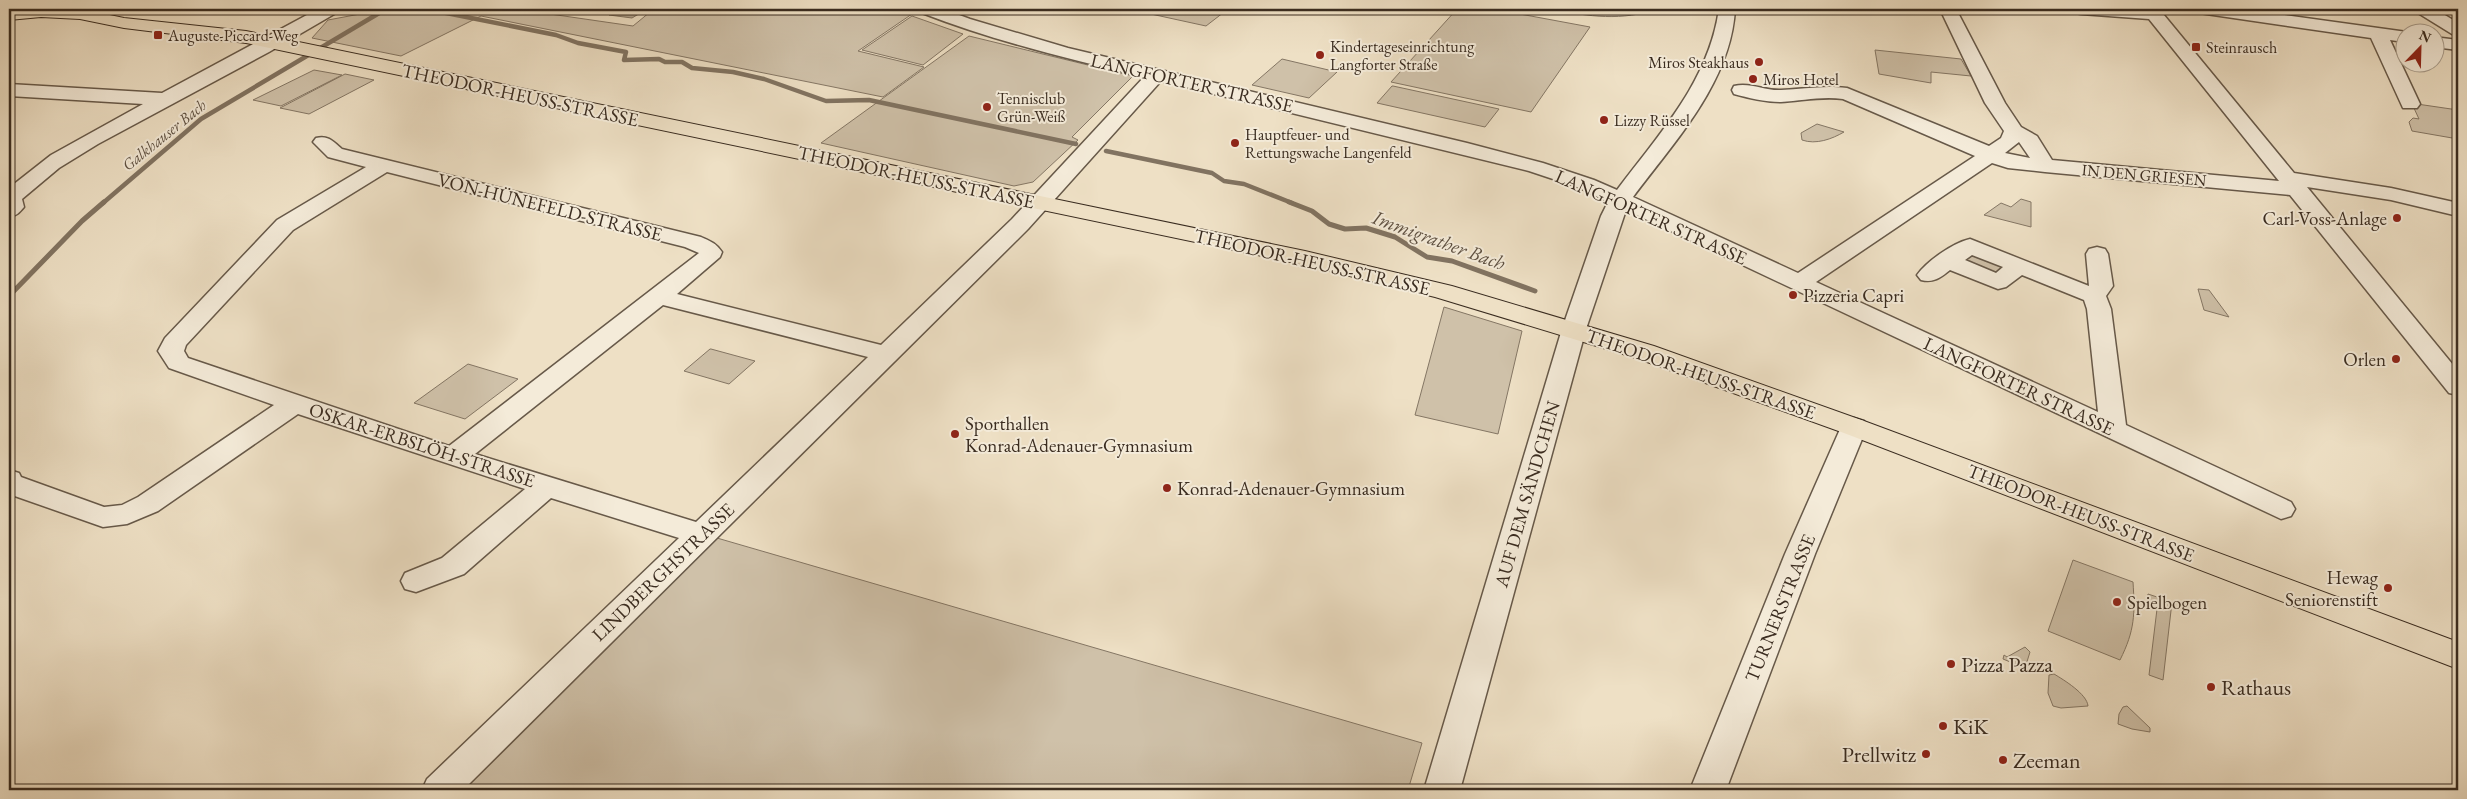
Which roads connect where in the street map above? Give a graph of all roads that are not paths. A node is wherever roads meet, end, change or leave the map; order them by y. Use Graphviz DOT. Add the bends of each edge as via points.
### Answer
graph roads {
  1 [pos="330,9"];
  2 [pos="928,9"];
  3 [pos="1727,9"];
  4 [pos="1948,9"];
  5 [pos="2081,9"];
  6 [pos="2206,9"];
  7 [pos="2424,9"];
  8 [pos="2152,11"];
  9 [pos="9,15"];
  10 [pos="9,20"];
  11 [pos="124,23"];
  12 [pos="2458,30"];
  13 [pos="2378,34"];
  14 [pos="2394,36"];
  15 [pos="274,42"];
  16 [pos="2444,43"];
  17 [pos="2458,45"];
  18 [pos="1157,74"];
  19 [pos="9,90"];
  20 [pos="1740,90"];
  21 [pos="163,100"];
  22 [pos="2410,104"];
  23 [pos="2014,131"];
  24 [pos="323,142"];
  25 [pos="1990,155"];
  26 [pos="384,165"];
  27 [pos="2045,166"];
  28 [pos="2294,183"];
  29 [pos="1620,200"];
  30 [pos="1040,203"];
  31 [pos="2458,209"];
  32 [pos="9,211"];
  33 [pos="2097,254"];
  34 [pos="1948,261"];
  35 [pos="2019,266"];
  36 [pos="1929,275"];
  37 [pos="1799,283"];
  38 [pos="2094,296"];
  39 [pos="660,297"];
  40 [pos="1574,329"];
  41 [pos="886,354"];
  42 [pos="2458,387"];
  43 [pos="296,403"];
  44 [pos="1854,427"];
  45 [pos="2113,430"];
  46 [pos="453,457"];
  47 [pos="9,480"];
  48 [pos="548,486"];
  49 [pos="2281,509"];
  50 [pos="702,535"];
  51 [pos="416,581"];
  52 [pos="2458,656"];
  53 [pos="440,790"];
  54 [pos="1442,790"];
  55 [pos="1708,790"];
  1 -- 15 [label="street"];
  2 -- 18 [label="street, LANGFORTER STRASSE" via="1012,38"];
  3 -- 29 [label="street, AUF DEM SÄNDCHEN" via="1724,35 1716,60 1686,111"];
  4 -- 23 [label="street" via="1995,103"];
  5 -- 8 [label="street"];
  6 -- 13 [label="street"];
  7 -- 12 [label="street"];
  8 -- 28 [label="street"];
  9 -- 11 [label="main road, THEODOR-HEUSS-STRASSE" via="58,12"];
  10 -- 11 [label="main road, THEODOR-HEUSS-STRASSE" via="41,18"];
  11 -- 15 [label="main road, THEODOR-HEUSS-STRASSE"];
  13 -- 14 [label="street"];
  13 -- 22 [label="street"];
  15 -- 21 [label="street"];
  15 -- 30 [label="main road, THEODOR-HEUSS-STRASSE"];
  16 -- 17 [label="street"];
  18 -- 29 [label="street, LANGFORTER STRASSE" via="1536,167 1587,184"];
  18 -- 30 [label="street, LINDBERGHSTRASSE"];
  19 -- 21 [label="street"];
  20 -- 25 [label="street, IN DEN GRIESEN" via="1779,96 1825,91 1847,94"];
  21 -- 32 [label="street" via="58,160 11,197 13,207"];
  23 -- 25 [label="street" via="2009,141"];
  23 -- 27 [label="street" via="2030,140"];
  24 -- 26 [label="street, VON-HÜNEFELD-STRASSE" via="335,153"];
  25 -- 27 [label="street, IN DEN GRIESEN" via="2008,162"];
  25 -- 37 [label="street"];
  26 -- 39 [label="street, VON-HÜNEFELD-STRASSE" via="706,247 711,252"];
  26 -- 43 [label="street, OSKAR-ERBSLÖH-STRASSE" via="285,225 174,343 171,351 178,363"];
  27 -- 28 [label="street, IN DEN GRIESEN"];
  28 -- 31 [label="street, IN DEN GRIESEN" via="2391,194"];
  28 -- 42 [label="street"];
  29 -- 37 [label="street, LANGFORTER STRASSE"];
  29 -- 40 [label="street, AUF DEM SÄNDCHEN"];
  30 -- 40 [label="main road, THEODOR-HEUSS-STRASSE" via="1314,260 1443,291"];
  30 -- 41 [label="street, LINDBERGHSTRASSE"];
  33 -- 38 [label="street" via="2101,286"];
  34 -- 35 [label="street" via="1970,246"];
  34 -- 36 [label="street"];
  35 -- 38 [label="street"];
  37 -- 45 [label="street, LANGFORTER STRASSE"];
  38 -- 45 [label="street" via="2099,308"];
  39 -- 41 [label="street"];
  39 -- 46 [label="street, VON-HÜNEFELD-STRASSE"];
  40 -- 44 [label="main road, THEODOR-HEUSS-STRASSE"];
  40 -- 54 [label="street, AUF DEM SÄNDCHEN"];
  41 -- 50 [label="street, LINDBERGHSTRASSE"];
  43 -- 46 [label="street, OSKAR-ERBSLÖH-STRASSE"];
  43 -- 47 [label="street, OSKAR-ERBSLÖH-STRASSE" via="148,504 127,514 102,517 10,484"];
  44 -- 52 [label="main road, THEODOR-HEUSS-STRASSE"];
  44 -- 55 [label="street, TURNERSTRASSE" via="1800,554"];
  45 -- 49 [label="street, LANGFORTER STRASSE"];
  46 -- 48 [label="street, OSKAR-ERBSLÖH-STRASSE"];
  48 -- 50 [label="street, OSKAR-ERBSLÖH-STRASSE"];
  48 -- 51 [label="street, OSKAR-ERBSLÖH-STRASSE" via="452,566"];
  50 -- 53 [label="street, LINDBERGHSTRASSE"];
}
